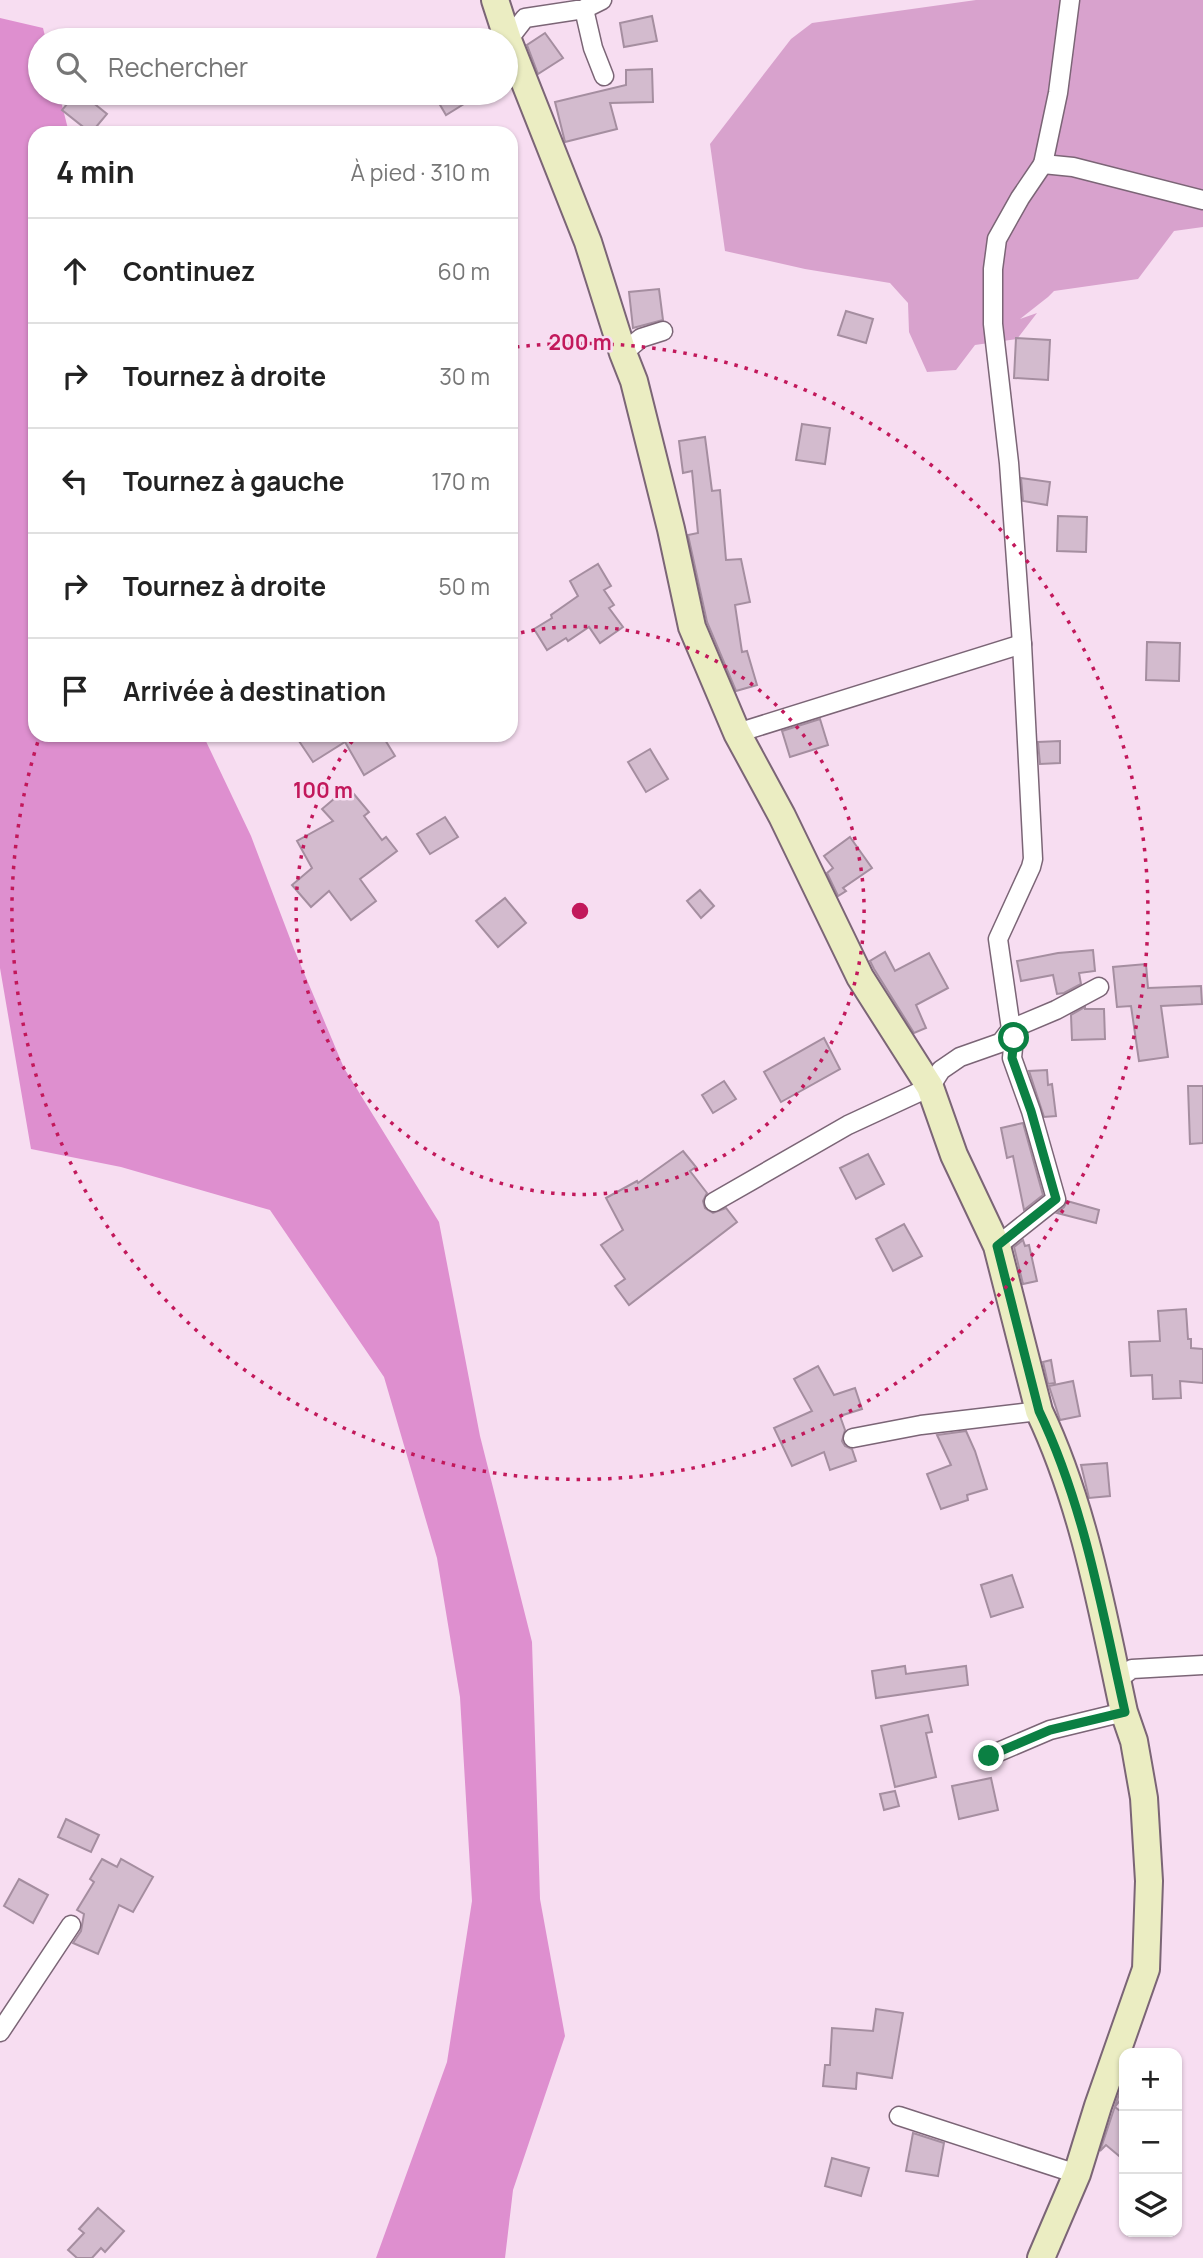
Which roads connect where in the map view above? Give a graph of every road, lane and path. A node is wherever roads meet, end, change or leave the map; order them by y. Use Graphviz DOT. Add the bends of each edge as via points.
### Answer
graph roads {
  1 [pos="495,0"];
  2 [pos="601,0"];
  3 [pos="1070,0"];
  4 [pos="584,9"];
  5 [pos="504,28"];
  6 [pos="517,28"];
  7 [pos="518,65"];
  8 [pos="604,76"];
  9 [pos="1043,164"];
  10 [pos="1203,200"];
  11 [pos="663,331"];
  12 [pos="623,354"];
  13 [pos="1022,644"];
  14 [pos="737,733"];
  15 [pos="1099,987"];
  16 [pos="1012,1034"];
  17 [pos="930,1087"];
  18 [pos="714,1202"];
  19 [pos="997,1246"];
  20 [pos="1039,1411"];
  21 [pos="853,1438"];
  22 [pos="1203,1665"];
  23 [pos="1117,1680"];
  24 [pos="1125,1712"];
  25 [pos="989,1756"];
  26 [pos="71,1925"];
  27 [pos="0,2032"];
  28 [pos="899,2116"];
  29 [pos="1077,2174"];
  30 [pos="1041,2258"];
  1 -- 5 [label="street"];
  2 -- 4 [label="street"];
  3 -- 9 [label="street"];
  4 -- 6 [label="street" via="525,18"];
  4 -- 8 [label="street"];
  7 -- 12 [label="street" via="588,242"];
  9 -- 10 [label="street" via="1073,167"];
  9 -- 13 [label="street" via="997,239 993,269 993,324"];
  11 -- 12 [label="street" via="641,338"];
  12 -- 14 [label="street" via="634,381 692,627"];
  13 -- 14 [label="street"];
  13 -- 16 [label="street" via="1032,859 998,939"];
  14 -- 17 [label="street" via="860,977"];
  15 -- 16 [label="street"];
  16 -- 17 [label="street" via="960,1057 941,1070"];
  16 -- 19 [label="street" via="1012,1058 1056,1199"];
  17 -- 18 [label="street" via="848,1125"];
  17 -- 19 [label="street" via="954,1155"];
  19 -- 20 [label="street"];
  20 -- 21 [label="street"];
  20 -- 23 [label="street" via="1081,1523"];
  22 -- 23 [label="street" via="1132,1669"];
  23 -- 24 [label="street"];
  24 -- 25 [label="street" via="1050,1730"];
  24 -- 29 [label="street" via="1144,1798 1149,1881 1146,1969"];
  26 -- 27 [label="street"];
  28 -- 29 [label="street"];
  29 -- 30 [label="street"];
}
